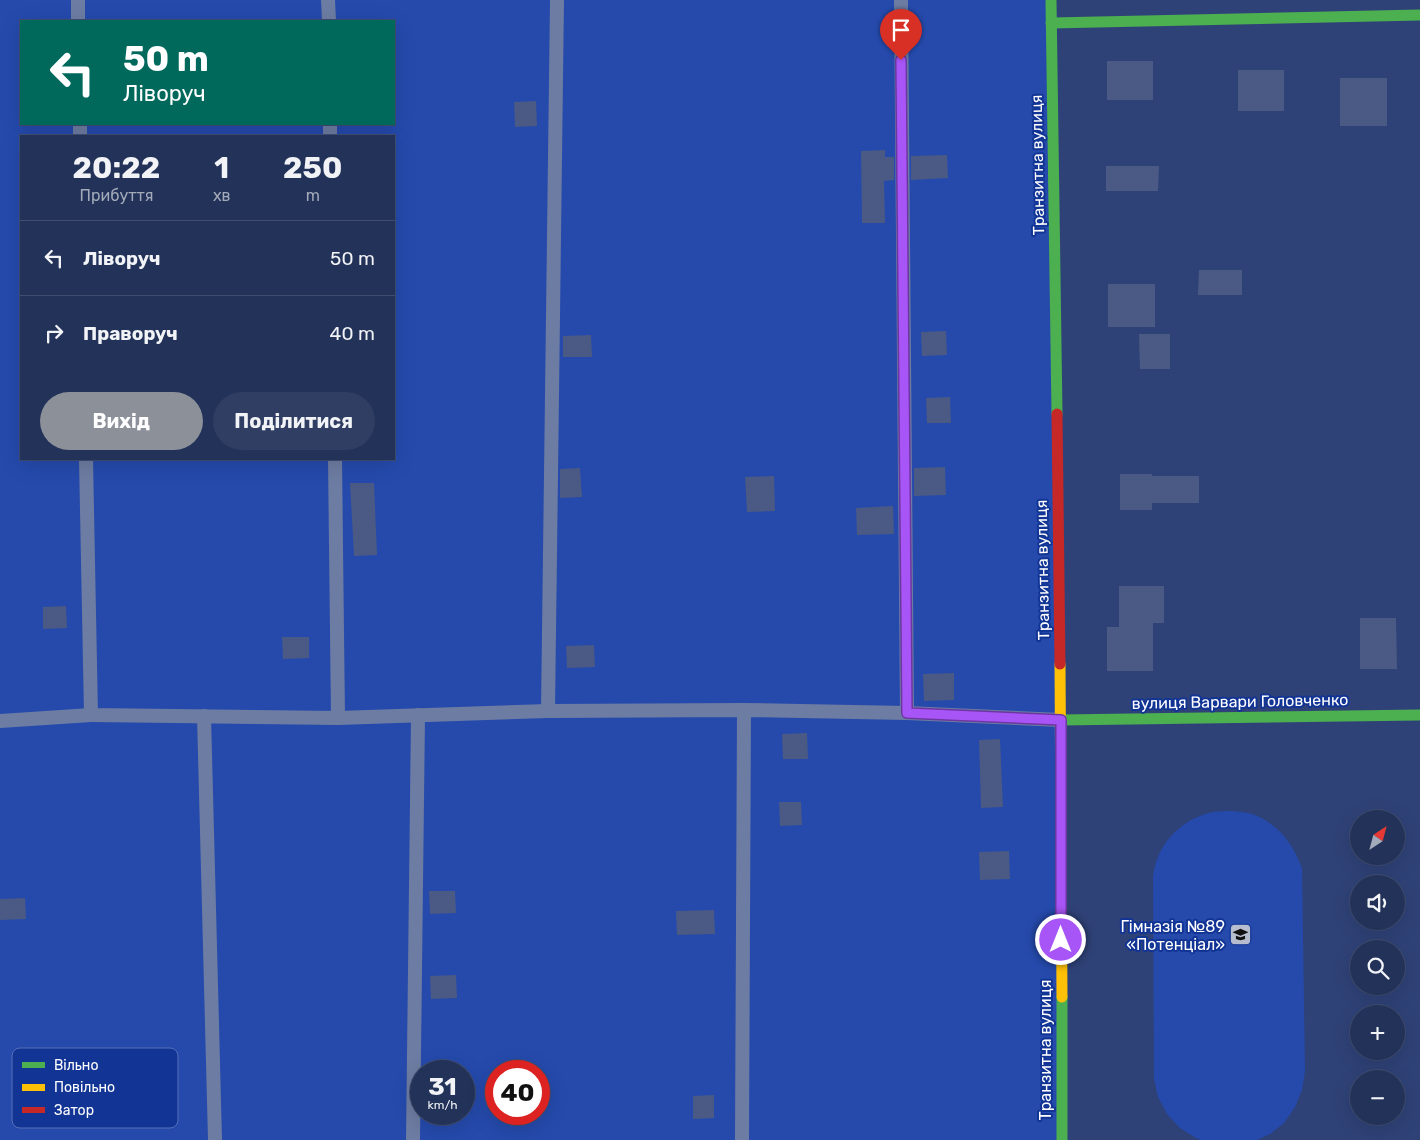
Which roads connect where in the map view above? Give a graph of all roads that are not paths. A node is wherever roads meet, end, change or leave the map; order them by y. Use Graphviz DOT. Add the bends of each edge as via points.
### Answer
graph roads {
  1 [pos="78,0"];
  2 [pos="328,0"];
  3 [pos="557,0"];
  4 [pos="901,0"];
  5 [pos="1051,0"];
  6 [pos="1420,15"];
  7 [pos="78,20"];
  8 [pos="329,20"];
  9 [pos="1051,23"];
  10 [pos="86,460"];
  11 [pos="335,460"];
  12 [pos="744,710"];
  13 [pos="548,711"];
  14 [pos="907,713"];
  15 [pos="91,715"];
  16 [pos="418,715"];
  17 [pos="1420,715"];
  18 [pos="204,716"];
  19 [pos="338,718"];
  20 [pos="1061,720"];
  21 [pos="0,721"];
  22 [pos="215,1140"];
  23 [pos="413,1140"];
  24 [pos="742,1140"];
  25 [pos="1062,1140"];
  1 -- 7 [label="lane"];
  2 -- 8 [label="lane"];
  3 -- 13 [label="lane"];
  4 -- 14 [label="lane"];
  5 -- 9 [label="street, Транзитна вулиця"];
  6 -- 9 [label="street"];
  9 -- 20 [label="street, Транзитна вулиця"];
  10 -- 15 [label="lane"];
  11 -- 19 [label="lane"];
  12 -- 13 [label="lane"];
  12 -- 14 [label="lane"];
  12 -- 24 [label="lane"];
  13 -- 16 [label="lane"];
  14 -- 20 [label="lane"];
  15 -- 18 [label="lane"];
  15 -- 21 [label="lane"];
  16 -- 19 [label="lane"];
  16 -- 23 [label="lane"];
  17 -- 20 [label="street, вулиця Варвари Головченко"];
  18 -- 19 [label="lane"];
  18 -- 22 [label="lane"];
  20 -- 25 [label="street, Транзитна вулиця"];
}
